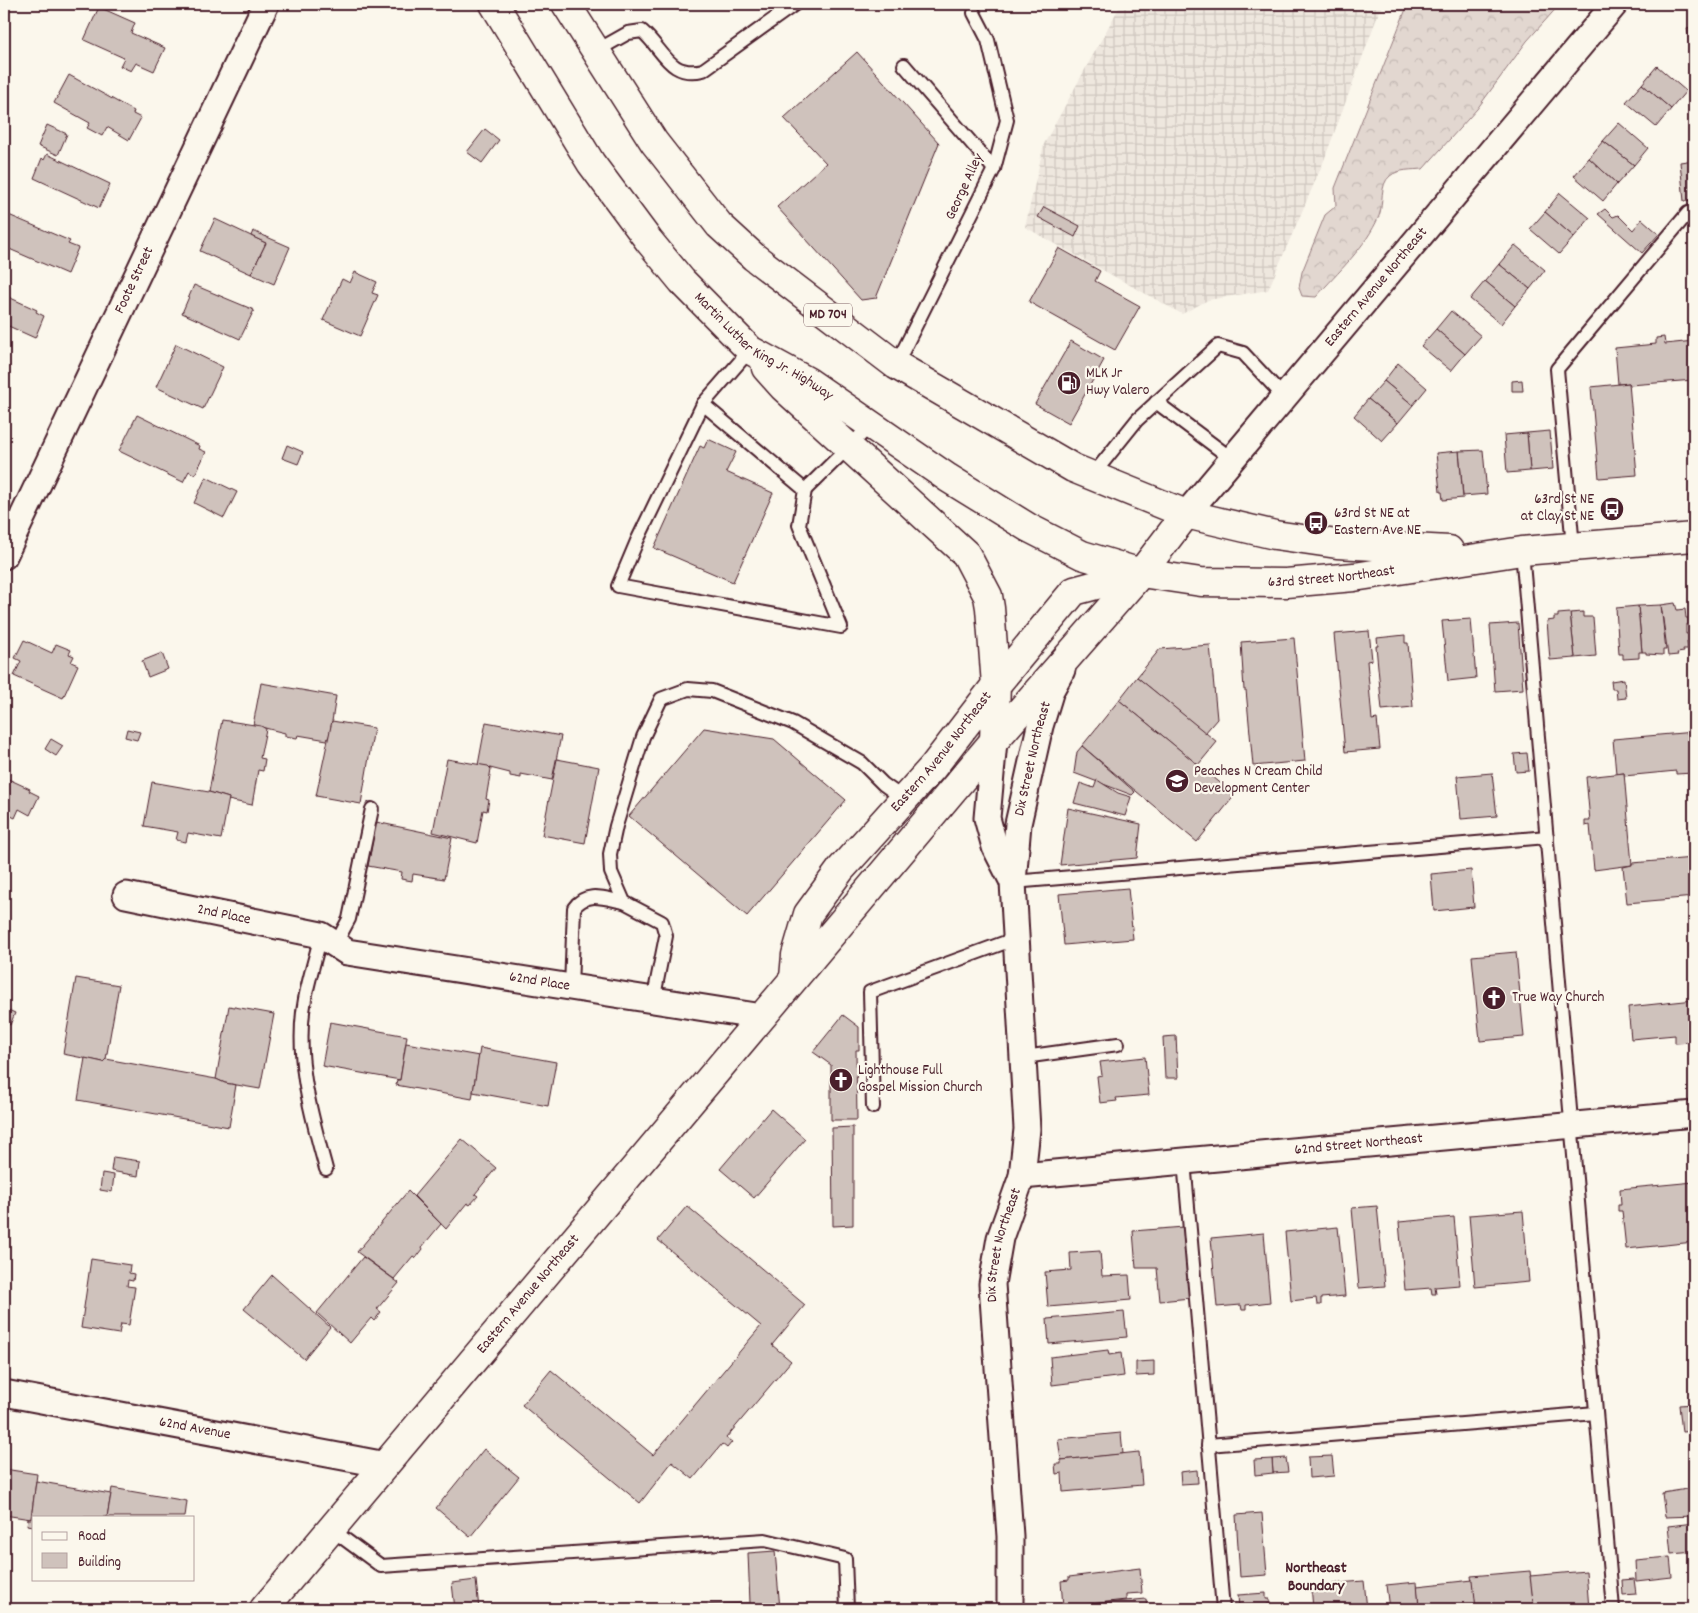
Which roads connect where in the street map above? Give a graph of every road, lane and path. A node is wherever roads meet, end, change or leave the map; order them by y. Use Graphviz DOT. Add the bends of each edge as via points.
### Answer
graph roads {
  1 [pos="266,4"];
  2 [pos="494,4"];
  3 [pos="566,4"];
  4 [pos="795,4"];
  5 [pos="1615,4"];
  6 [pos="974,13"];
  7 [pos="596,51"];
  8 [pos="904,65"];
  9 [pos="994,168"];
  10 [pos="1694,212"];
  11 [pos="750,350"];
  12 [pos="896,365"];
  13 [pos="1284,397"];
  14 [pos="1156,402"];
  15 [pos="703,404"];
  16 [pos="871,425"];
  17 [pos="848,447"];
  18 [pos="1232,460"];
  19 [pos="1092,476"];
  20 [pos="805,490"];
  21 [pos="1186,514"];
  22 [pos="1694,537"];
  23 [pos="1572,547"];
  24 [pos="1522,551"];
  25 [pos="4,556"];
  26 [pos="1141,572"];
  27 [pos="1078,645"];
  28 [pos="996,685"];
  29 [pos="994,742"];
  30 [pos="904,799"];
  31 [pos="372,809"];
  32 [pos="1547,836"];
  33 [pos="1013,882"];
  34 [pos="126,895"];
  35 [pos="624,902"];
  36 [pos="1017,938"];
  37 [pos="328,940"];
  38 [pos="794,980"];
  39 [pos="571,988"];
  40 [pos="653,1001"];
  41 [pos="762,1018"];
  42 [pos="1118,1044"];
  43 [pos="1024,1056"];
  44 [pos="873,1107"];
  45 [pos="1694,1114"];
  46 [pos="1572,1126"];
  47 [pos="1184,1161"];
  48 [pos="326,1170"];
  49 [pos="1022,1176"];
  50 [pos="4,1393"];
  51 [pos="1596,1413"];
  52 [pos="1208,1445"];
  53 [pos="386,1465"];
  54 [pos="331,1529"];
  55 [pos="264,1609"];
  56 [pos="847,1609"];
  57 [pos="1010,1609"];
  58 [pos="1223,1609"];
  59 [pos="1613,1609"];
  1 -- 25 [label="street, Foote Street"];
  2 -- 11 [label="main road, Martin Luther King Jr. Highway" via="591,163 682,281"];
  3 -- 7 [label="main road, MD 704"];
  4 -- 7 [label="lane" via="702,70 690,73 673,66 642,31 628,33"];
  5 -- 13 [label="street, Eastern Avenue Northeast"];
  6 -- 9 [label="lane, George Alley" via="988,40 1007,120"];
  7 -- 12 [label="main road, MD 704" via="654,142 719,225 761,263"];
  8 -- 9 [label="lane"];
  9 -- 12 [label="lane, George Alley"];
  10 -- 23 [label="lane" via="1688,213 1557,369"];
  11 -- 15 [label="lane"];
  11 -- 16 [label="main road, Martin Luther King Jr. Highway" via="807,381"];
  11 -- 17 [label="main road" via="783,387"];
  12 -- 19 [label="main road, MD 704" via="1049,455"];
  13 -- 14 [label="lane" via="1243,353 1218,346"];
  13 -- 18 [label="street, Eastern Avenue Northeast"];
  14 -- 18 [label="lane"];
  14 -- 19 [label="lane" via="1137,420"];
  15 -- 20 [label="lane"];
  15 -- 20 [label="lane" via="618,586 841,626 798,525"];
  16 -- 17 [label="lane"];
  16 -- 26 [label="main road, Martin Luther King Jr. Highway" via="1029,528 1082,555"];
  17 -- 20 [label="lane"];
  17 -- 28 [label="main road" via="966,554 988,596"];
  18 -- 21 [label="street, Eastern Avenue Northeast"];
  19 -- 21 [label="main road, MD 704"];
  21 -- 24 [label="main road, 63rd Street Northeast" via="1275,535 1337,544 1401,549"];
  21 -- 26 [label="main road, Eastern Avenue Northeast"];
  22 -- 23 [label="main road, 63rd Street Northeast"];
  23 -- 24 [label="main road, 63rd Street Northeast"];
  24 -- 26 [label="main road, 63rd Street Northeast" via="1354,578 1286,583 1207,582"];
  24 -- 32 [label="lane"];
  26 -- 27 [label="main road, Eastern Avenue Northeast"];
  26 -- 28 [label="main road, Eastern Avenue Northeast" via="1074,590"];
  27 -- 29 [label="main road, Eastern Avenue Northeast"];
  27 -- 33 [label="street, Dix Street Northeast" via="1050,690 1040,726 1018,824"];
  28 -- 29 [label="main road"];
  28 -- 30 [label="main road, Eastern Avenue Northeast"];
  29 -- 33 [label="street, Dix Street Northeast" via="987,818 995,847"];
  29 -- 38 [label="main road, Eastern Avenue Northeast"];
  30 -- 35 [label="lane" via="862,763 793,723 712,691 688,689 662,699 643,737 616,826 610,854 611,872"];
  30 -- 38 [label="main road, Eastern Avenue Northeast" via="840,869 808,914 796,954"];
  31 -- 37 [label="lane" via="349,919"];
  32 -- 33 [label="lane"];
  32 -- 46 [label="lane"];
  33 -- 36 [label="street, Dix Street Northeast"];
  34 -- 37 [label="street, 2nd Place"];
  35 -- 39 [label="lane" via="588,896 580,899 574,908"];
  35 -- 40 [label="lane" via="662,922 666,936"];
  36 -- 43 [label="street, Dix Street Northeast"];
  36 -- 44 [label="lane" via="870,992"];
  37 -- 39 [label="street, 62nd Place" via="347,952"];
  37 -- 48 [label="lane" via="305,1000 302,1064 310,1112"];
  38 -- 41 [label="main road, Eastern Avenue Northeast"];
  39 -- 40 [label="street, 62nd Place"];
  40 -- 41 [label="street, 62nd Place"];
  41 -- 53 [label="main road, Eastern Avenue Northeast"];
  42 -- 43 [label="lane"];
  43 -- 49 [label="street, Dix Street Northeast" via="1028,1120"];
  45 -- 46 [label="street, 62nd Street Northeast"];
  46 -- 47 [label="street, 62nd Street Northeast"];
  46 -- 51 [label="lane"];
  47 -- 49 [label="street, 62nd Street Northeast"];
  47 -- 52 [label="lane"];
  49 -- 57 [label="street, Dix Street Northeast" via="1000,1238 992,1284 1010,1536"];
  50 -- 53 [label="street, 62nd Avenue"];
  51 -- 52 [label="lane"];
  51 -- 59 [label="lane"];
  52 -- 58 [label="lane"];
  53 -- 54 [label="main road, Eastern Avenue Northeast"];
  54 -- 55 [label="main road, Eastern Avenue Northeast"];
  54 -- 56 [label="lane" via="381,1566 765,1540 845,1559"];
}
